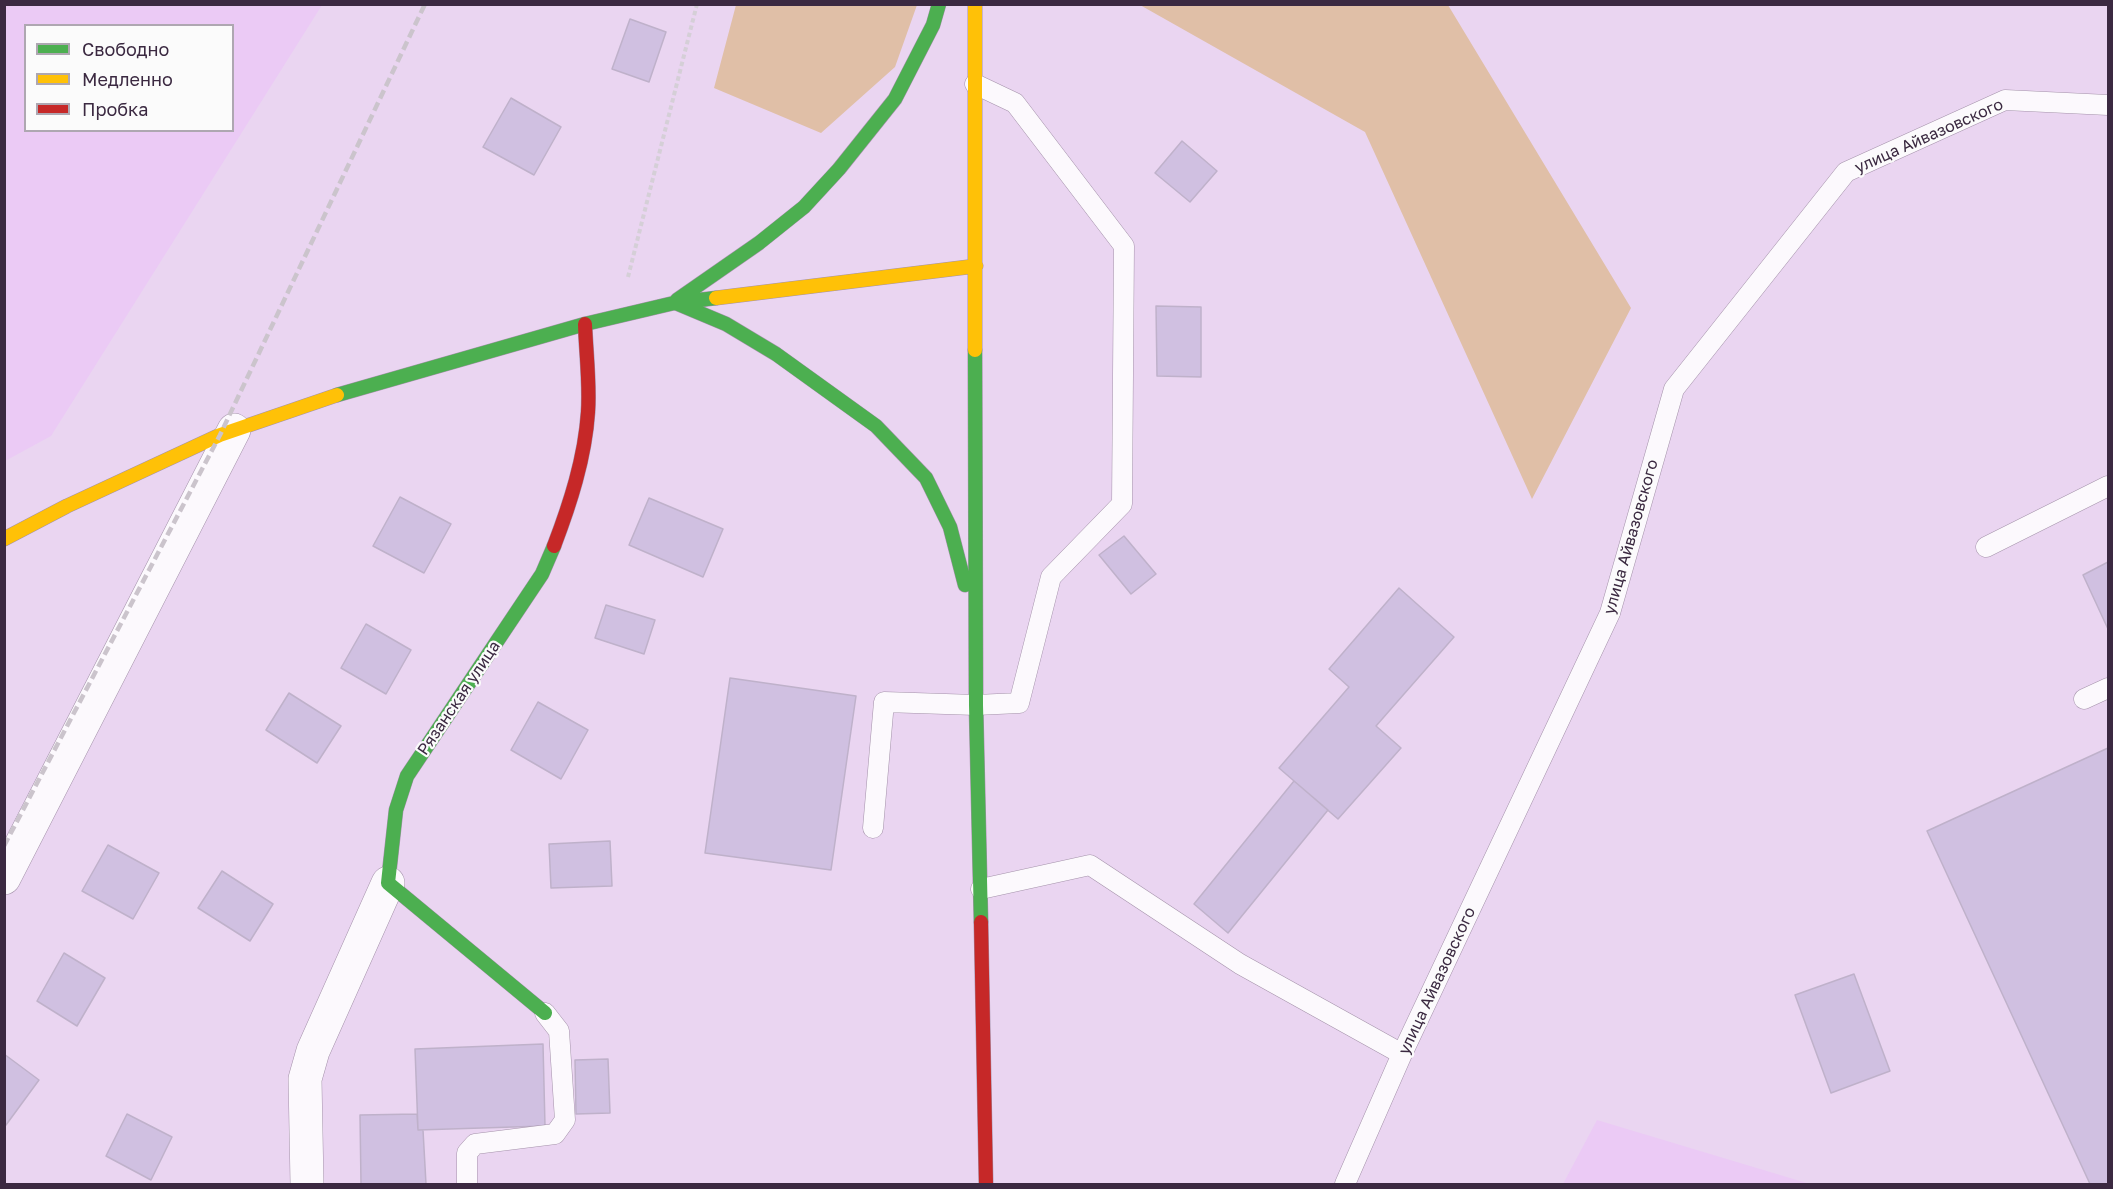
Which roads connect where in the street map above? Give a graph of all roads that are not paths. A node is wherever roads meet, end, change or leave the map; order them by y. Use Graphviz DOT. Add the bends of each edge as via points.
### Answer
graph roads {
  1 [pos="939,4"];
  2 [pos="975,4"];
  3 [pos="975,84"];
  4 [pos="2109,105"];
  5 [pos="976,266"];
  6 [pos="674,303"];
  7 [pos="585,324"];
  8 [pos="234,430"];
  9 [pos="2109,486"];
  10 [pos="4,539"];
  11 [pos="1986,547"];
  12 [pos="977,629"];
  13 [pos="2109,688"];
  14 [pos="2084,699"];
  15 [pos="976,705"];
  16 [pos="873,828"];
  17 [pos="4,878"];
  18 [pos="388,883"];
  19 [pos="981,889"];
  20 [pos="545,1013"];
  21 [pos="1402,1054"];
  22 [pos="307,1185"];
  23 [pos="467,1185"];
  24 [pos="986,1185"];
  25 [pos="1345,1185"];
  1 -- 6 [label="main road" via="933,25 895,99 839,169 804,207"];
  2 -- 3 [label="main road"];
  3 -- 5 [label="main road"];
  3 -- 15 [label="lane" via="1015,103 1124,246 1122,504 1051,577 1019,703"];
  4 -- 21 [label="lane, улица Айвазовского" via="2005,100 1846,172 1674,389 1610,613"];
  5 -- 6 [label="main road"];
  5 -- 12 [label="main road"];
  6 -- 7 [label="main road"];
  6 -- 12 [label="main road" via="726,324 776,354 876,426 926,478 950,527"];
  7 -- 8 [label="main road" via="351,390"];
  7 -- 18 [label="main road, Рязанская улица" via="587,419 557,541 542,574 407,776 396,810"];
  8 -- 10 [label="main road"];
  8 -- 17 [label="street"];
  9 -- 11 [label="lane"];
  12 -- 15 [label="main road"];
  13 -- 14 [label="lane"];
  15 -- 16 [label="lane" via="884,702"];
  15 -- 19 [label="main road"];
  18 -- 20 [label="main road"];
  18 -- 22 [label="street" via="312,1051 305,1079"];
  19 -- 21 [label="lane" via="1090,865 1240,964"];
  19 -- 24 [label="main road"];
  20 -- 23 [label="lane" via="559,1031 565,1120 555,1134 475,1144 467,1153"];
  21 -- 25 [label="lane, улица Айвазовского"];
}
